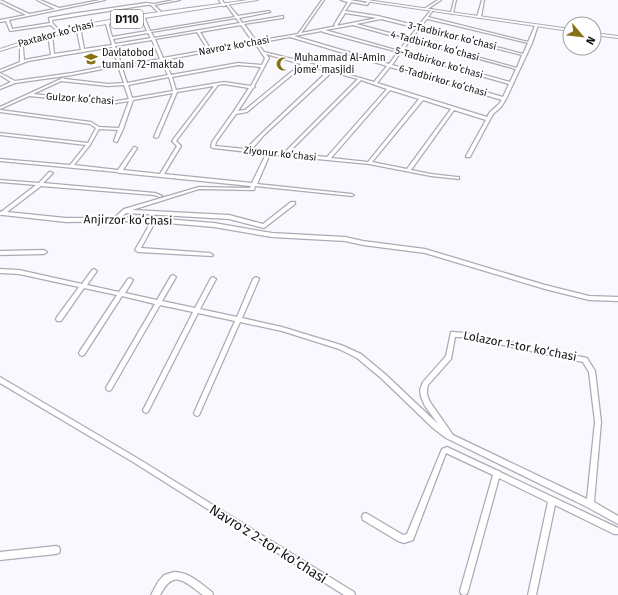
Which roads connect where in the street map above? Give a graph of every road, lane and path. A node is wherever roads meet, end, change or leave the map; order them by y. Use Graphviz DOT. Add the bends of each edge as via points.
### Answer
graph roads {
  1 [pos="38,0"];
  2 [pos="79,0"];
  3 [pos="104,0"];
  4 [pos="179,0"];
  5 [pos="220,0"];
  6 [pos="256,0"];
  7 [pos="323,0"];
  8 [pos="342,0"];
  9 [pos="359,0"];
  10 [pos="440,0"];
  11 [pos="455,0"];
  12 [pos="483,0"];
  13 [pos="0,1"];
  14 [pos="350,1"];
  15 [pos="368,2"];
  16 [pos="87,4"];
  17 [pos="153,4"];
  18 [pos="226,4"];
  19 [pos="58,9"];
  20 [pos="425,9"];
  21 [pos="432,10"];
  22 [pos="268,12"];
  23 [pos="344,12"];
  24 [pos="452,13"];
  25 [pos="161,14"];
  26 [pos="29,15"];
  27 [pos="142,16"];
  28 [pos="237,17"];
  29 [pos="479,17"];
  30 [pos="282,18"];
  31 [pos="380,18"];
  32 [pos="428,18"];
  33 [pos="7,20"];
  34 [pos="0,21"];
  35 [pos="106,22"];
  36 [pos="52,24"];
  37 [pos="242,24"];
  38 [pos="352,24"];
  39 [pos="336,25"];
  40 [pos="537,26"];
  41 [pos="78,27"];
  42 [pos="420,28"];
  43 [pos="562,29"];
  44 [pos="322,30"];
  45 [pos="149,31"];
  46 [pos="198,31"];
  47 [pos="59,32"];
  48 [pos="50,34"];
  49 [pos="299,34"];
  50 [pos="602,35"];
  51 [pos="290,36"];
  52 [pos="618,37"];
  53 [pos="111,38"];
  54 [pos="153,39"];
  55 [pos="410,40"];
  56 [pos="530,42"];
  57 [pos="256,43"];
  58 [pos="113,46"];
  59 [pos="21,48"];
  60 [pos="0,50"];
  61 [pos="83,51"];
  62 [pos="210,51"];
  63 [pos="400,52"];
  64 [pos="264,53"];
  65 [pos="524,55"];
  66 [pos="53,56"];
  67 [pos="162,59"];
  68 [pos="22,62"];
  69 [pos="304,63"];
  70 [pos="120,66"];
  71 [pos="264,66"];
  72 [pos="390,66"];
  73 [pos="518,68"];
  74 [pos="0,71"];
  75 [pos="332,71"];
  76 [pos="0,74"];
  77 [pos="72,74"];
  78 [pos="170,76"];
  79 [pos="360,79"];
  80 [pos="61,80"];
  81 [pos="14,82"];
  82 [pos="511,83"];
  83 [pos="126,84"];
  84 [pos="217,84"];
  85 [pos="375,84"];
  86 [pos="253,87"];
  87 [pos="0,88"];
  88 [pos="390,88"];
  89 [pos="175,92"];
  90 [pos="28,95"];
  91 [pos="422,98"];
  92 [pos="504,99"];
  93 [pos="131,100"];
  94 [pos="0,108"];
  95 [pos="453,108"];
  96 [pos="0,111"];
  97 [pos="236,113"];
  98 [pos="488,119"];
  99 [pos="98,128"];
  100 [pos="121,128"];
  101 [pos="0,134"];
  102 [pos="156,137"];
  103 [pos="116,141"];
  104 [pos="88,144"];
  105 [pos="135,148"];
  106 [pos="247,151"];
  107 [pos="268,153"];
  108 [pos="284,155"];
  109 [pos="468,156"];
  110 [pos="328,159"];
  111 [pos="0,160"];
  112 [pos="369,163"];
  113 [pos="71,166"];
  114 [pos="409,170"];
  115 [pos="119,172"];
  116 [pos="51,173"];
  117 [pos="161,175"];
  118 [pos="456,178"];
  119 [pos="0,181"];
  120 [pos="255,184"];
  121 [pos="39,185"];
  122 [pos="352,195"];
  123 [pos="160,196"];
  124 [pos="293,202"];
  125 [pos="124,211"];
  126 [pos="1,214"];
  127 [pos="116,218"];
  128 [pos="154,220"];
  129 [pos="44,252"];
  130 [pos="0,253"];
  131 [pos="210,256"];
  132 [pos="0,270"];
  133 [pos="94,271"];
  134 [pos="174,277"];
  135 [pos="213,279"];
  136 [pos="256,279"];
  137 [pos="130,280"];
  138 [pos="83,287"];
  139 [pos="120,295"];
  140 [pos="618,299"];
  141 [pos="158,303"];
  142 [pos="197,311"];
  143 [pos="59,320"];
  144 [pos="237,320"];
  145 [pos="82,353"];
  146 [pos="0,380"];
  147 [pos="109,388"];
  148 [pos="146,410"];
  149 [pos="197,413"];
  150 [pos="451,438"];
  151 [pos="497,473"];
  152 [pos="552,500"];
  153 [pos="590,504"];
  154 [pos="366,517"];
  155 [pos="618,520"];
  156 [pos="617,531"];
  157 [pos="56,550"];
  158 [pos="0,556"];
  159 [pos="464,591"];
  160 [pos="155,595"];
  161 [pos="209,595"];
  162 [pos="351,595"];
  163 [pos="532,595"];
  1 -- 19 [label="street"];
  2 -- 16 [label="street"];
  3 -- 16 [label="street"];
  4 -- 17 [label="street"];
  5 -- 18 [label="street"];
  6 -- 18 [label="main road, Paxtakor koʻchasi / D110"];
  7 -- 49 [label="street"];
  8 -- 14 [label="street"];
  9 -- 15 [label="main road"];
  10 -- 20 [label="street"];
  11 -- 24 [label="street"];
  12 -- 29 [label="street"];
  13 -- 26 [label="street"];
  14 -- 15 [label="street"];
  14 -- 23 [label="street"];
  15 -- 20 [label="main road"];
  16 -- 19 [label="street"];
  17 -- 25 [label="street"];
  17 -- 36 [label="street" via="50,19"];
  18 -- 25 [label="main road, Paxtakor koʻchasi / D110"];
  18 -- 28 [label="street"];
  19 -- 26 [label="street"];
  20 -- 21 [label="main road"];
  21 -- 24 [label="main road"];
  21 -- 32 [label="street"];
  22 -- 28 [label="street"];
  23 -- 31 [label="street, 3-Tadbirkor koʻchasi"];
  23 -- 39 [label="street"];
  24 -- 29 [label="main road"];
  25 -- 27 [label="main road, Paxtakor koʻchasi / D110"];
  26 -- 33 [label="street"];
  27 -- 35 [label="main road, Paxtakor koʻchasi / D110"];
  27 -- 45 [label="street"];
  28 -- 37 [label="street"];
  28 -- 45 [label="street"];
  29 -- 40 [label="main road"];
  30 -- 37 [label="street"];
  31 -- 38 [label="street, Navro'z ko'chasi"];
  31 -- 42 [label="street, 3-Tadbirkor koʻchasi"];
  32 -- 42 [label="street"];
  32 -- 56 [label="street"];
  33 -- 34 [label="street"];
  33 -- 36 [label="street" via="11,30"];
  35 -- 41 [label="main road, Paxtakor koʻchasi / D110"];
  35 -- 53 [label="street, Gulzor koʻchasi"];
  36 -- 47 [label="street"];
  37 -- 46 [label="street"];
  37 -- 57 [label="street"];
  38 -- 44 [label="street, Navro'z ko'chasi"];
  38 -- 55 [label="street, 4-Tadbirkor koʻchasi"];
  40 -- 43 [label="main road"];
  40 -- 56 [label="street"];
  41 -- 47 [label="main road, Paxtakor koʻchasi / D110"];
  41 -- 61 [label="street"];
  42 -- 55 [label="street"];
  42 -- 65 [label="street, 3-Tadbirkor koʻchasi"];
  44 -- 49 [label="street, Navro'z ko'chasi"];
  44 -- 63 [label="street, 5-Tadbirkor koʻchasi"];
  45 -- 53 [label="street"];
  45 -- 54 [label="street"];
  46 -- 54 [label="street"];
  46 -- 62 [label="street"];
  47 -- 48 [label="main road, Paxtakor koʻchasi / D110"];
  48 -- 60 [label="main road, Paxtakor koʻchasi / D110"];
  48 -- 66 [label="street"];
  49 -- 51 [label="street, Navro'z ko'chasi"];
  50 -- 52 [label="main road"];
  51 -- 57 [label="street, Navro'z ko'chasi"];
  51 -- 72 [label="street, 6-Tadbirkor koʻchasi"];
  53 -- 58 [label="street, Gulzor koʻchasi"];
  54 -- 58 [label="street"];
  54 -- 67 [label="street"];
  55 -- 63 [label="street"];
  55 -- 73 [label="street, 4-Tadbirkor koʻchasi"];
  56 -- 65 [label="street"];
  57 -- 62 [label="street, Navro'z ko'chasi"];
  57 -- 64 [label="street"];
  58 -- 61 [label="street"];
  58 -- 70 [label="street, Gulzor koʻchasi"];
  59 -- 68 [label="street"];
  61 -- 66 [label="street"];
  62 -- 67 [label="street, Navro'z ko'chasi"];
  63 -- 72 [label="street"];
  63 -- 82 [label="street, 5-Tadbirkor koʻchasi"];
  64 -- 69 [label="street"];
  64 -- 71 [label="street, Ziyonur koʻchasi" via="267,56"];
  65 -- 73 [label="street"];
  66 -- 68 [label="street"];
  67 -- 70 [label="street, Navro'z ko'chasi"];
  67 -- 78 [label="street"];
  68 -- 74 [label="street"];
  69 -- 75 [label="street"];
  69 -- 97 [label="street" via="246,111"];
  70 -- 77 [label="street, Navro'z ko'chasi"];
  70 -- 83 [label="street, Gulzor koʻchasi"];
  71 -- 78 [label="street, Gulzor koʻchasi" via="238,64"];
  71 -- 86 [label="street, Ziyonur koʻchasi"];
  72 -- 85 [label="street"];
  72 -- 92 [label="street, 6-Tadbirkor koʻchasi"];
  73 -- 82 [label="street"];
  75 -- 79 [label="street"];
  75 -- 106 [label="street"];
  76 -- 81 [label="street"];
  77 -- 80 [label="street, Gulzor koʻchasi"];
  77 -- 81 [label="street"];
  78 -- 83 [label="street, Gulzor koʻchasi"];
  78 -- 89 [label="street"];
  79 -- 85 [label="street"];
  79 -- 108 [label="street"];
  80 -- 83 [label="street, Gulzor koʻchasi" via="108,85"];
  80 -- 90 [label="street, Gulzor koʻchasi"];
  81 -- 87 [label="street"];
  82 -- 92 [label="street"];
  83 -- 93 [label="street, Gulzor koʻchasi"];
  84 -- 86 [label="street, Gulzor koʻchasi"];
  84 -- 89 [label="street, Gulzor koʻchasi"];
  84 -- 117 [label="street" via="174,141 179,146"];
  85 -- 88 [label="street"];
  86 -- 97 [label="street, Ziyonur koʻchasi"];
  88 -- 91 [label="street"];
  88 -- 110 [label="street"];
  89 -- 93 [label="street, Gulzor koʻchasi"];
  89 -- 102 [label="street"];
  90 -- 93 [label="street, Gulzor koʻchasi" via="102,103"];
  90 -- 94 [label="street, Gulzor koʻchasi"];
  91 -- 95 [label="street"];
  91 -- 112 [label="street"];
  92 -- 98 [label="street" via="500,106 490,113"];
  93 -- 100 [label="street, Gulzor koʻchasi"];
  95 -- 98 [label="street"];
  95 -- 114 [label="street"];
  96 -- 99 [label="street, Gulzor koʻchasi" via="91,123"];
  97 -- 106 [label="street, Ziyonur koʻchasi" via="213,147"];
  98 -- 109 [label="street"];
  99 -- 100 [label="street, Gulzor koʻchasi"];
  99 -- 104 [label="street"];
  100 -- 103 [label="street, Gulzor koʻchasi"];
  101 -- 104 [label="street"];
  104 -- 113 [label="street"];
  105 -- 115 [label="street"];
  106 -- 107 [label="street, Ziyonur koʻchasi"];
  107 -- 108 [label="street, Ziyonur koʻchasi"];
  107 -- 120 [label="street"];
  108 -- 110 [label="street, Ziyonur koʻchasi"];
  110 -- 112 [label="street, Ziyonur koʻchasi"];
  111 -- 113 [label="street"];
  112 -- 114 [label="street, Ziyonur koʻchasi"];
  113 -- 115 [label="street"];
  114 -- 118 [label="street, Ziyonur koʻchasi"];
  115 -- 117 [label="street"];
  116 -- 121 [label="street, Anjirzor koʻchasi"];
  117 -- 120 [label="street"];
  119 -- 121 [label="street"];
  120 -- 122 [label="street"];
  120 -- 125 [label="street" via="252,189 199,188"];
  121 -- 123 [label="street"];
  121 -- 126 [label="street, Anjirzor koʻchasi"];
  124 -- 125 [label="street" via="264,226 229,217"];
  125 -- 127 [label="street"];
  126 -- 127 [label="street, Anjirzor koʻchasi" via="66,220"];
  127 -- 128 [label="street, Anjirzor koʻchasi"];
  128 -- 131 [label="street" via="138,250"];
  128 -- 140 [label="street, Anjirzor koʻchasi" via="214,225 254,233 345,239 425,250 545,288 589,298"];
  129 -- 130 [label="street"];
  132 -- 138 [label="street"];
  133 -- 138 [label="street"];
  134 -- 141 [label="street"];
  135 -- 142 [label="street"];
  136 -- 144 [label="street"];
  137 -- 139 [label="street"];
  138 -- 139 [label="street"];
  138 -- 143 [label="street"];
  139 -- 141 [label="street"];
  139 -- 145 [label="street"];
  141 -- 142 [label="street"];
  141 -- 147 [label="street"];
  142 -- 144 [label="street"];
  142 -- 148 [label="street"];
  144 -- 149 [label="street"];
  144 -- 150 [label="street" via="341,346 383,376"];
  146 -- 162 [label="street" via="135,460"];
  150 -- 153 [label="street"];
  150 -- 153 [label="street, Lolazor 1-tor ko‘chasi" via="431,409 423,388 449,357 453,334 585,360 592,371 598,422"];
  151 -- 152 [label="street"];
  151 -- 154 [label="street" via="447,450 444,451 410,537 401,538"];
  151 -- 159 [label="street"];
  152 -- 156 [label="street"];
  152 -- 163 [label="street"];
  153 -- 155 [label="street"];
  157 -- 158 [label="street"];
  160 -- 161 [label="street" via="169,576 180,574"];
}
